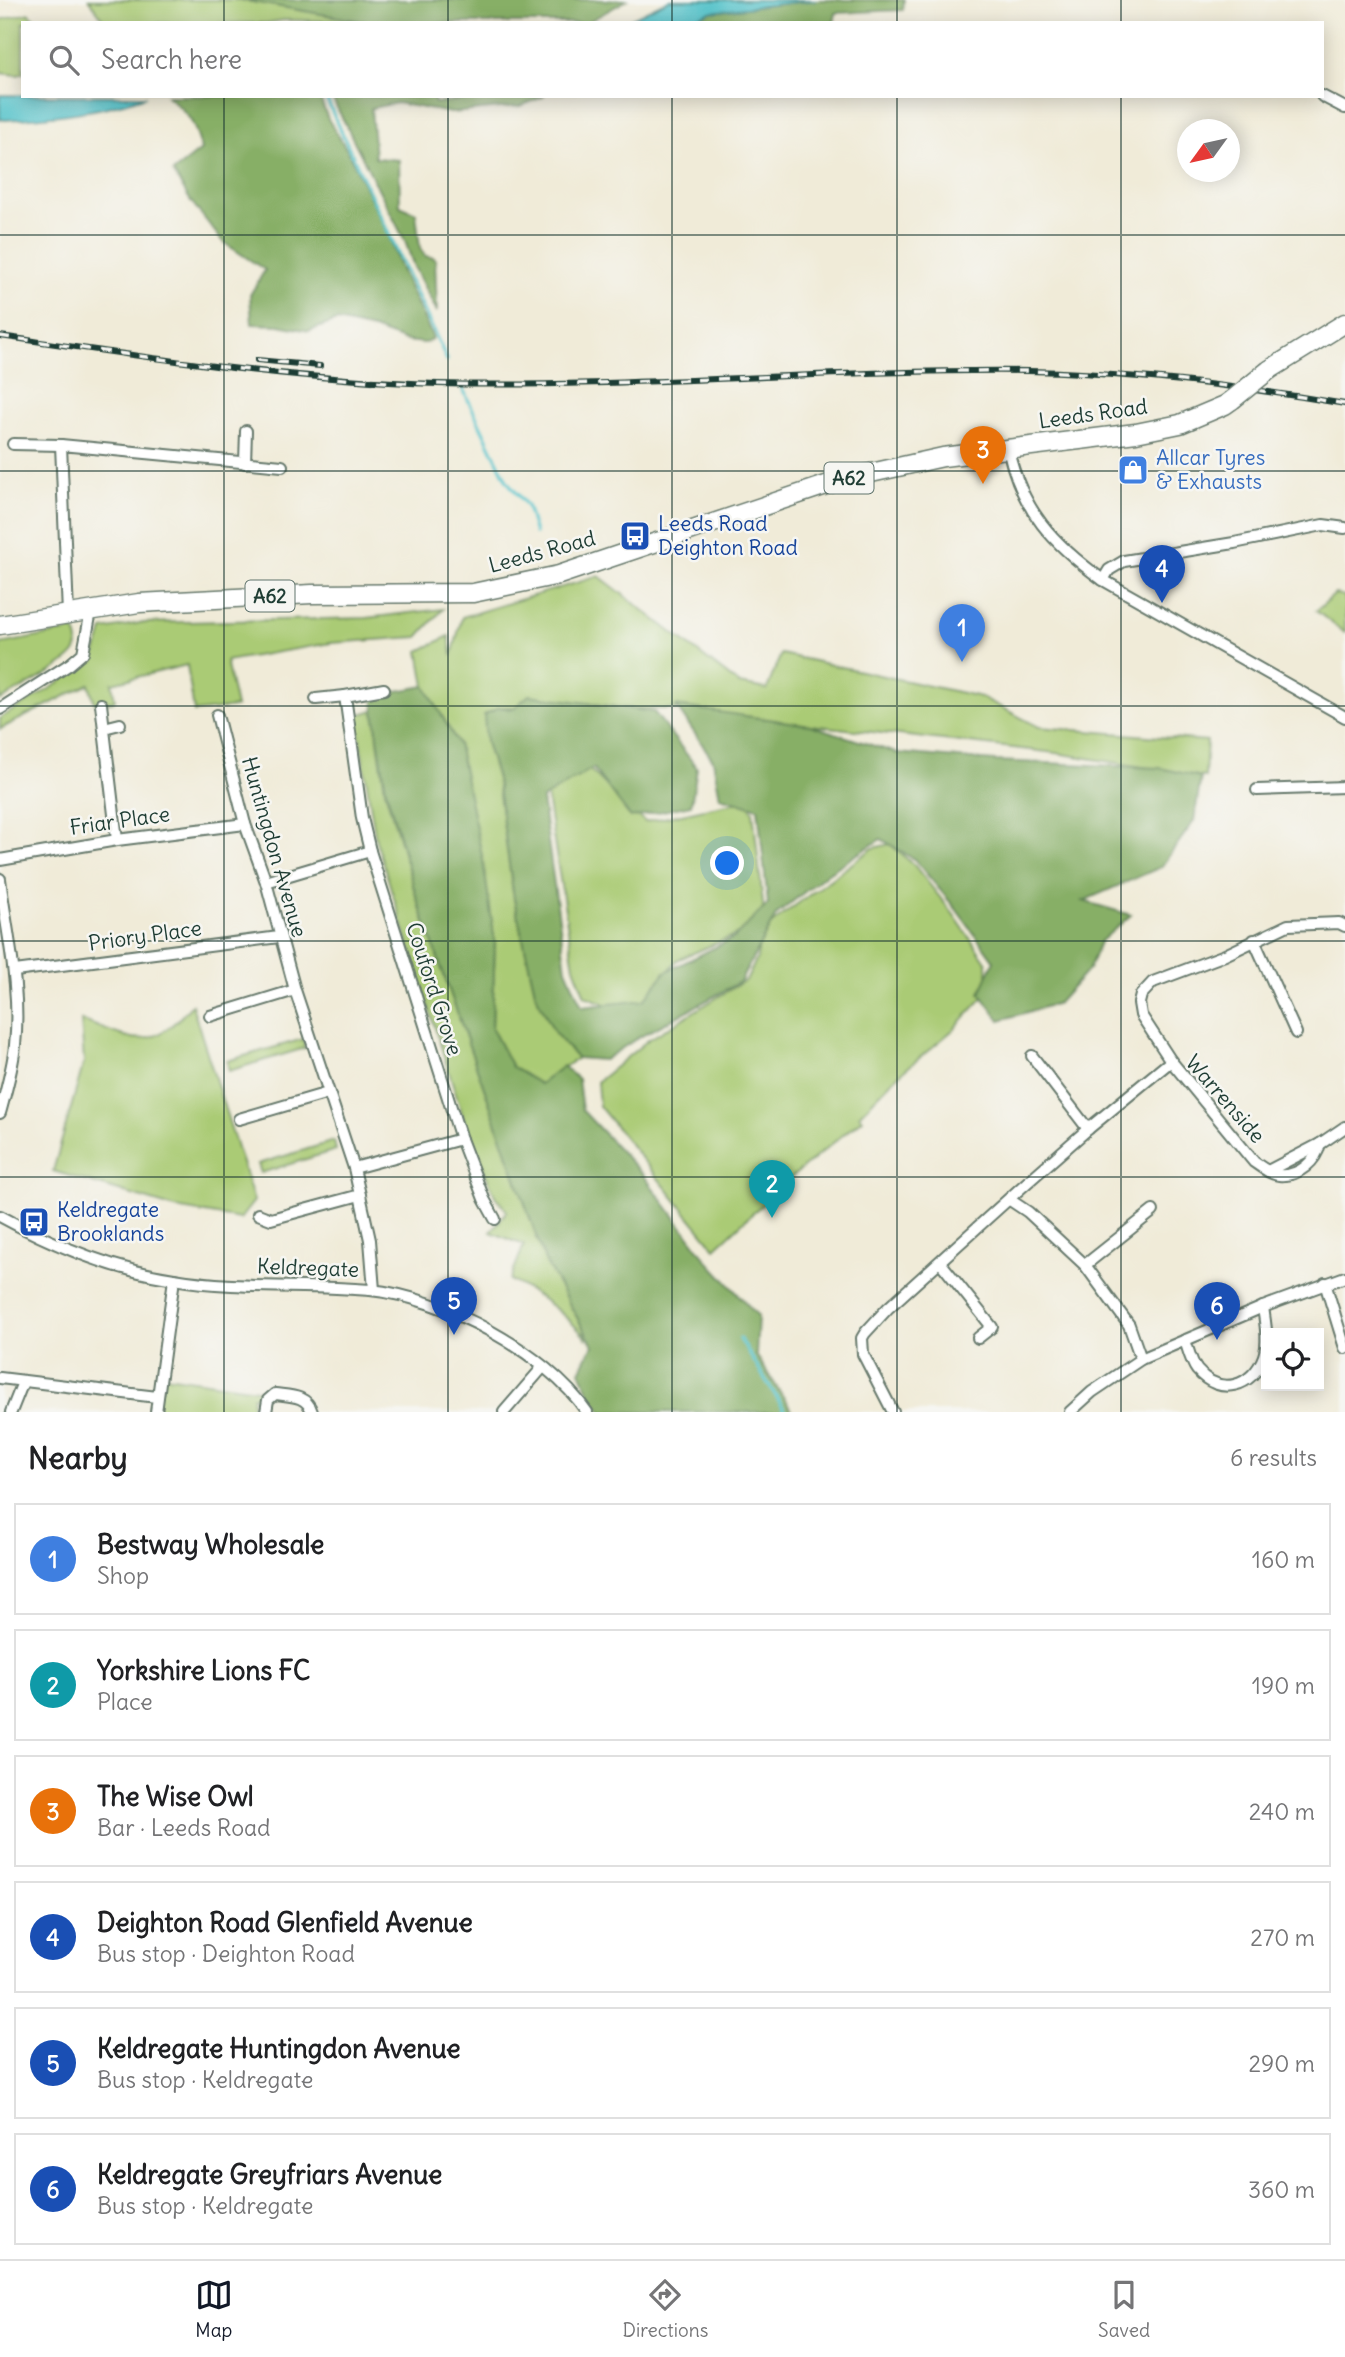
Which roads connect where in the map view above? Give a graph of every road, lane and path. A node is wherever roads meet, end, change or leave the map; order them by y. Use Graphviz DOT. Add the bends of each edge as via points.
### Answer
graph roads {
  1 [pos="1324,97"];
  2 [pos="1345,108"];
  3 [pos="1345,323"];
  4 [pos="246,431"];
  5 [pos="13,444"];
  6 [pos="61,445"];
  7 [pos="1008,449"];
  8 [pos="244,463"];
  9 [pos="282,466"];
  10 [pos="1345,528"];
  11 [pos="1103,580"];
  12 [pos="91,611"];
  13 [pos="68,614"];
  14 [pos="0,625"];
  15 [pos="384,690"];
  16 [pos="345,696"];
  17 [pos="316,699"];
  18 [pos="101,704"];
  19 [pos="0,709"];
  20 [pos="217,715"];
  21 [pos="1345,717"];
  22 [pos="120,724"];
  23 [pos="104,729"];
  24 [pos="1345,787"];
  25 [pos="1257,790"];
  26 [pos="245,824"];
  27 [pos="117,840"];
  28 [pos="370,851"];
  29 [pos="0,860"];
  30 [pos="0,879"];
  31 [pos="266,882"];
  32 [pos="2,916"];
  33 [pos="1345,926"];
  34 [pos="279,937"];
  35 [pos="1254,940"];
  36 [pos="15,971"];
  37 [pos="295,990"];
  38 [pos="210,1016"];
  39 [pos="1296,1033"];
  40 [pos="1032,1056"];
  41 [pos="1171,1061"];
  42 [pos="328,1093"];
  43 [pos="0,1113"];
  44 [pos="239,1119"];
  45 [pos="1345,1127"];
  46 [pos="1088,1129"];
  47 [pos="461,1139"];
  48 [pos="354,1168"];
  49 [pos="360,1195"];
  50 [pos="1010,1200"];
  51 [pos="1153,1211"];
  52 [pos="258,1214"];
  53 [pos="0,1216"];
  54 [pos="495,1219"];
  55 [pos="940,1262"];
  56 [pos="1085,1265"];
  57 [pos="1345,1277"];
  58 [pos="174,1279"];
  59 [pos="1325,1283"];
  60 [pos="374,1290"];
  61 [pos="1263,1307"];
  62 [pos="978,1338"];
  63 [pos="1185,1340"];
  64 [pos="1345,1348"];
  65 [pos="1142,1359"];
  66 [pos="542,1367"];
  67 [pos="0,1378"];
  68 [pos="23,1382"];
  69 [pos="157,1398"];
  70 [pos="10,1412"];
  71 [pos="156,1412"];
  72 [pos="266,1412"];
  73 [pos="312,1412"];
  74 [pos="504,1412"];
  75 [pos="587,1412"];
  76 [pos="893,1412"];
  77 [pos="1070,1412"];
  1 -- 2 [label="street"];
  3 -- 7 [label="main road, Leeds Road / A62, bridge" via="1269,370 1225,405 1180,424"];
  4 -- 8 [label="street"];
  5 -- 6 [label="street"];
  6 -- 8 [label="street"];
  6 -- 13 [label="street"];
  7 -- 11 [label="street" via="1015,479 1046,532"];
  7 -- 12 [label="main road, Leeds Road / A62" via="943,457 844,479 559,575 473,593 300,594 139,603"];
  8 -- 9 [label="street"];
  10 -- 11 [label="street" via="1323,525 1124,561"];
  11 -- 21 [label="street"];
  12 -- 13 [label="main road, Leeds Road / A62"];
  12 -- 19 [label="street" via="83,653"];
  13 -- 14 [label="main road, Leeds Road / A62"];
  15 -- 16 [label="street"];
  16 -- 17 [label="street"];
  16 -- 28 [label="street, Couford Grove"];
  18 -- 23 [label="street"];
  20 -- 26 [label="street, Huntingdon Avenue"];
  22 -- 23 [label="street"];
  23 -- 27 [label="street"];
  24 -- 25 [label="street"];
  26 -- 27 [label="street, Friar Place"];
  26 -- 31 [label="street, Huntingdon Avenue"];
  27 -- 29 [label="street, Friar Place"];
  28 -- 31 [label="street"];
  28 -- 47 [label="street, Couford Grove"];
  30 -- 32 [label="street"];
  31 -- 34 [label="street, Huntingdon Avenue"];
  32 -- 36 [label="street"];
  33 -- 35 [label="street" via="1287,925"];
  34 -- 36 [label="street, Priory Place"];
  34 -- 37 [label="street, Huntingdon Avenue"];
  35 -- 39 [label="street"];
  35 -- 41 [label="street" via="1153,982 1141,995 1141,1015"];
  36 -- 43 [label="street" via="15,1045"];
  37 -- 38 [label="street"];
  37 -- 42 [label="street, Huntingdon Avenue"];
  40 -- 46 [label="street"];
  41 -- 45 [label="street, Warrenside" via="1248,1156 1268,1171"];
  41 -- 46 [label="street, Warrenside"];
  42 -- 44 [label="street"];
  42 -- 48 [label="street, Huntingdon Avenue"];
  46 -- 50 [label="street, Warrenside"];
  47 -- 48 [label="street"];
  47 -- 54 [label="street, Couford Grove"];
  48 -- 49 [label="street, Huntingdon Avenue"];
  49 -- 52 [label="street" via="271,1219"];
  49 -- 60 [label="street, Huntingdon Avenue"];
  50 -- 55 [label="street, Warrenside"];
  50 -- 56 [label="street"];
  51 -- 56 [label="street"];
  53 -- 58 [label="street, Keldregate" via="85,1254"];
  55 -- 62 [label="street" via="992,1327"];
  55 -- 76 [label="street, Warrenside" via="862,1338 863,1354"];
  56 -- 65 [label="street" via="1129,1325"];
  57 -- 59 [label="street"];
  58 -- 60 [label="street, Keldregate"];
  58 -- 69 [label="street"];
  59 -- 61 [label="street"];
  59 -- 64 [label="street"];
  60 -- 66 [label="street, Keldregate" via="468,1318"];
  61 -- 63 [label="street"];
  61 -- 63 [label="street" via="1265,1354 1249,1380 1227,1387 1210,1381 1196,1369"];
  63 -- 65 [label="street"];
  65 -- 77 [label="street"];
  66 -- 74 [label="street"];
  66 -- 75 [label="street, Keldregate" via="563,1383"];
  67 -- 68 [label="street"];
  68 -- 69 [label="street"];
  68 -- 70 [label="street"];
  69 -- 71 [label="street"];
  72 -- 73 [label="street" via="268,1399 275,1394 300,1397"];
}
